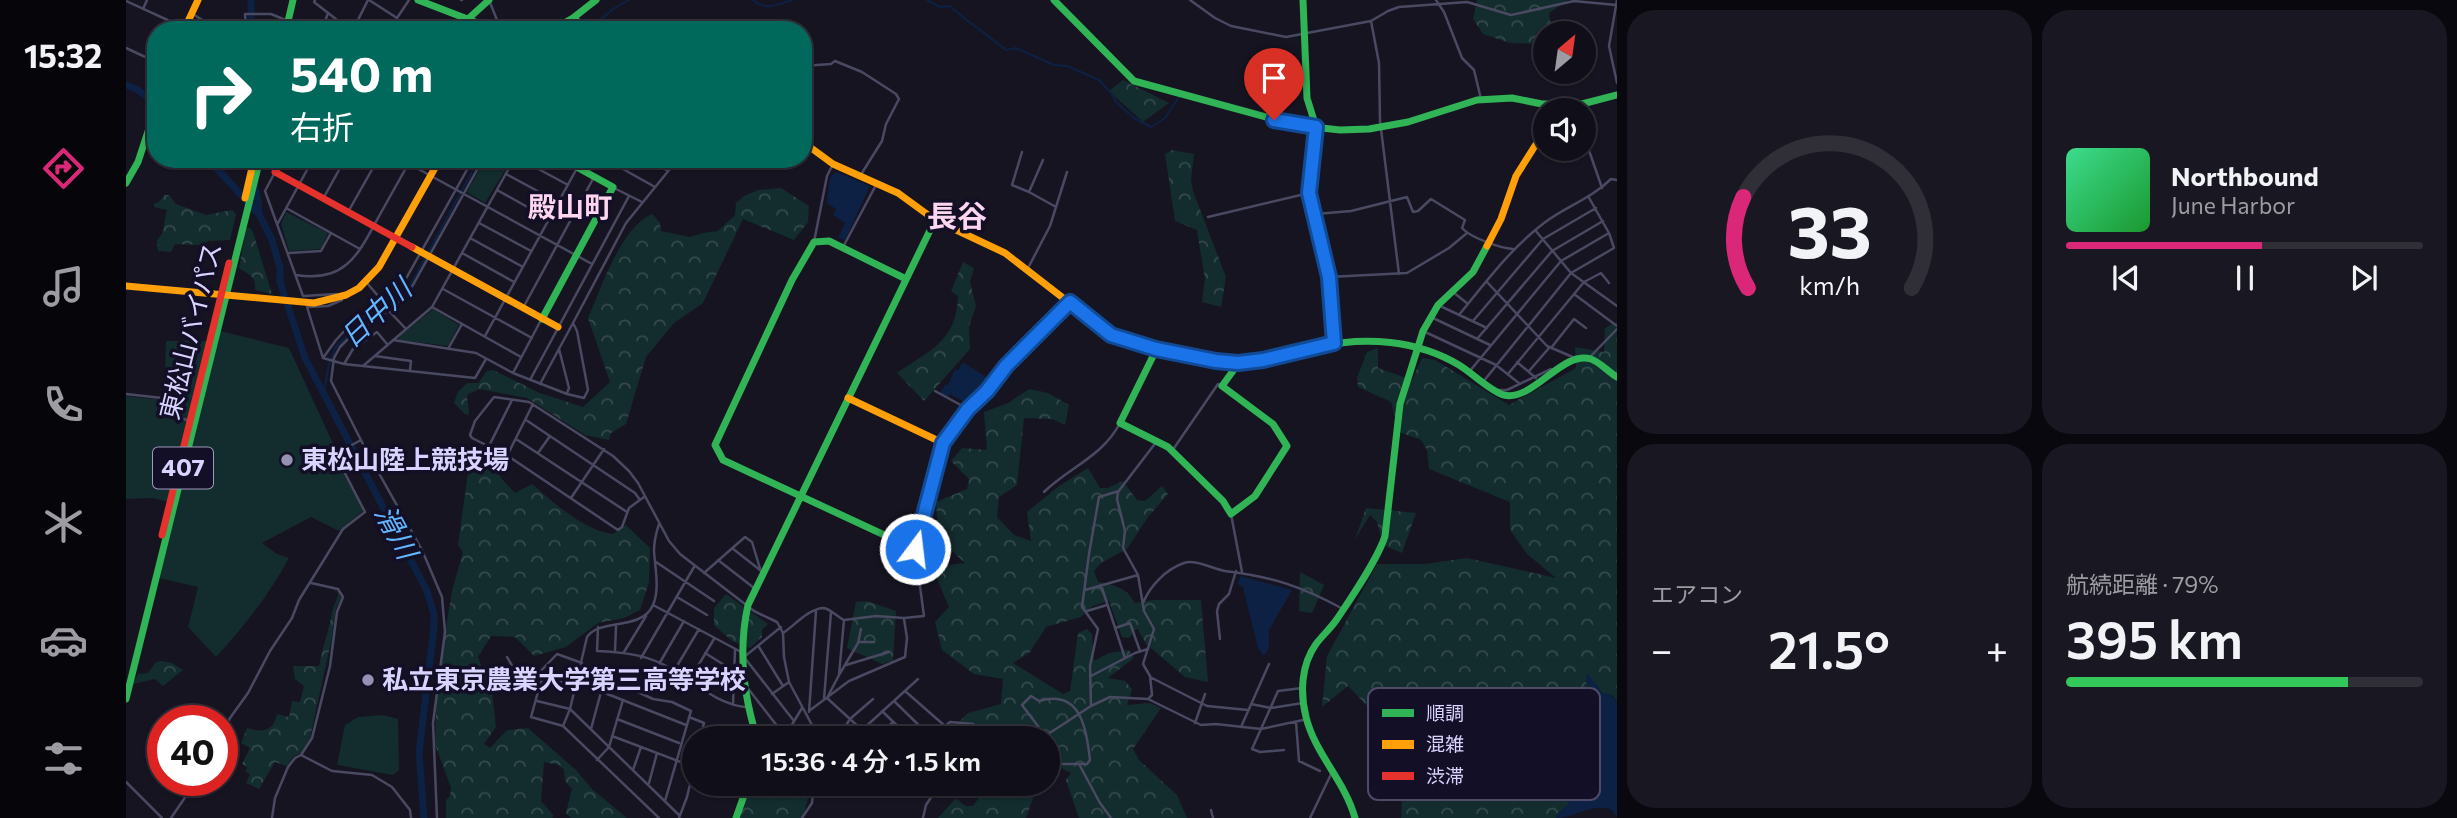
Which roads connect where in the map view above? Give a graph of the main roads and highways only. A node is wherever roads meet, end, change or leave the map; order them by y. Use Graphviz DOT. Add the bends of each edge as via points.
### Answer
graph roads {
  1 [pos="198,0"];
  2 [pos="295,0"];
  3 [pos="418,0"];
  4 [pos="489,0"];
  5 [pos="596,0"];
  6 [pos="1054,0"];
  7 [pos="1303,0"];
  8 [pos="573,18"];
  9 [pos="468,19"];
  10 [pos="188,21"];
  11 [pos="288,21"];
  12 [pos="290,21"];
  13 [pos="471,21"];
  14 [pos="568,21"];
  15 [pos="577,21"];
  16 [pos="1617,95"];
  17 [pos="1596,100"];
  18 [pos="1533,103"];
  19 [pos="1316,127"];
  20 [pos="147,129"];
  21 [pos="812,149"];
  22 [pos="1533,149"];
  23 [pos="256,168"];
  24 [pos="277,168"];
  25 [pos="435,168"];
  26 [pos="578,168"];
  27 [pos="129,174"];
  28 [pos="126,183"];
  29 [pos="935,220"];
  30 [pos="397,239"];
  31 [pos="906,278"];
  32 [pos="126,286"];
  33 [pos="224,295"];
  34 [pos="1070,302"];
  35 [pos="542,319"];
  36 [pos="558,327"];
  37 [pos="1334,343"];
  38 [pos="1417,347"];
  39 [pos="1156,349"];
  40 [pos="1238,363"];
  41 [pos="1617,377"];
  42 [pos="848,398"];
  43 [pos="943,443"];
  44 [pos="801,497"];
  45 [pos="126,683"];
  46 [pos="126,699"];
  47 [pos="753,726"];
  48 [pos="744,796"];
  49 [pos="736,818"];
  50 [pos="1355,818"];
  1 -- 10 [label="main road"];
  2 -- 11 [label="main road"];
  2 -- 12 [label="main road"];
  3 -- 9 [label="main road"];
  4 -- 9 [label="main road"];
  5 -- 8 [label="main road"];
  6 -- 19 [label="main road" via="1134,81 1274,120"];
  7 -- 19 [label="main road" via="1307,98"];
  8 -- 14 [label="main road"];
  8 -- 15 [label="main road"];
  9 -- 13 [label="main road"];
  16 -- 17 [label="main road"];
  18 -- 19 [label="main road" via="1481,99 1380,127"];
  19 -- 37 [label="main road" via="1309,193 1329,277"];
  20 -- 27 [label="main road"];
  21 -- 29 [label="main road" via="833,164 898,192"];
  22 -- 38 [label="main road" via="1473,272 1438,304"];
  23 -- 33 [label="main road, 東松山バイパス / 407"];
  24 -- 30 [label="main road" via="275,172"];
  25 -- 30 [label="main road"];
  26 -- 35 [label="main road" via="613,187"];
  27 -- 28 [label="main road"];
  29 -- 31 [label="main road"];
  29 -- 34 [label="main road" via="988,243"];
  30 -- 33 [label="main road" via="367,283 342,297 324,302"];
  30 -- 35 [label="main road"];
  31 -- 42 [label="main road"];
  31 -- 44 [label="main road" via="822,240 814,242 792,281 715,445 723,460"];
  32 -- 33 [label="main road"];
  33 -- 45 [label="main road, 東松山バイパス / 407"];
  33 -- 46 [label="main road, 東松山バイパス / 407"];
  34 -- 39 [label="main road" via="1111,335"];
  34 -- 43 [label="main road" via="1006,366"];
  35 -- 36 [label="main road"];
  37 -- 38 [label="main road" via="1377,340"];
  37 -- 40 [label="main road"];
  38 -- 41 [label="main road" via="1469,372 1503,396 1524,392 1577,359 1589,358"];
  38 -- 50 [label="main road" via="1400,404 1381,550 1311,653 1302,688 1321,754 1352,801"];
  39 -- 40 [label="main road"];
  39 -- 40 [label="main road" via="1120,423 1172,452 1231,514 1255,496 1287,446 1273,424 1222,386"];
  42 -- 43 [label="main road"];
  42 -- 44 [label="main road"];
  43 -- 44 [label="main road" via="915,549"];
  44 -- 47 [label="main road" via="761,573 744,623 747,707"];
  48 -- 49 [label="main road"];
}
